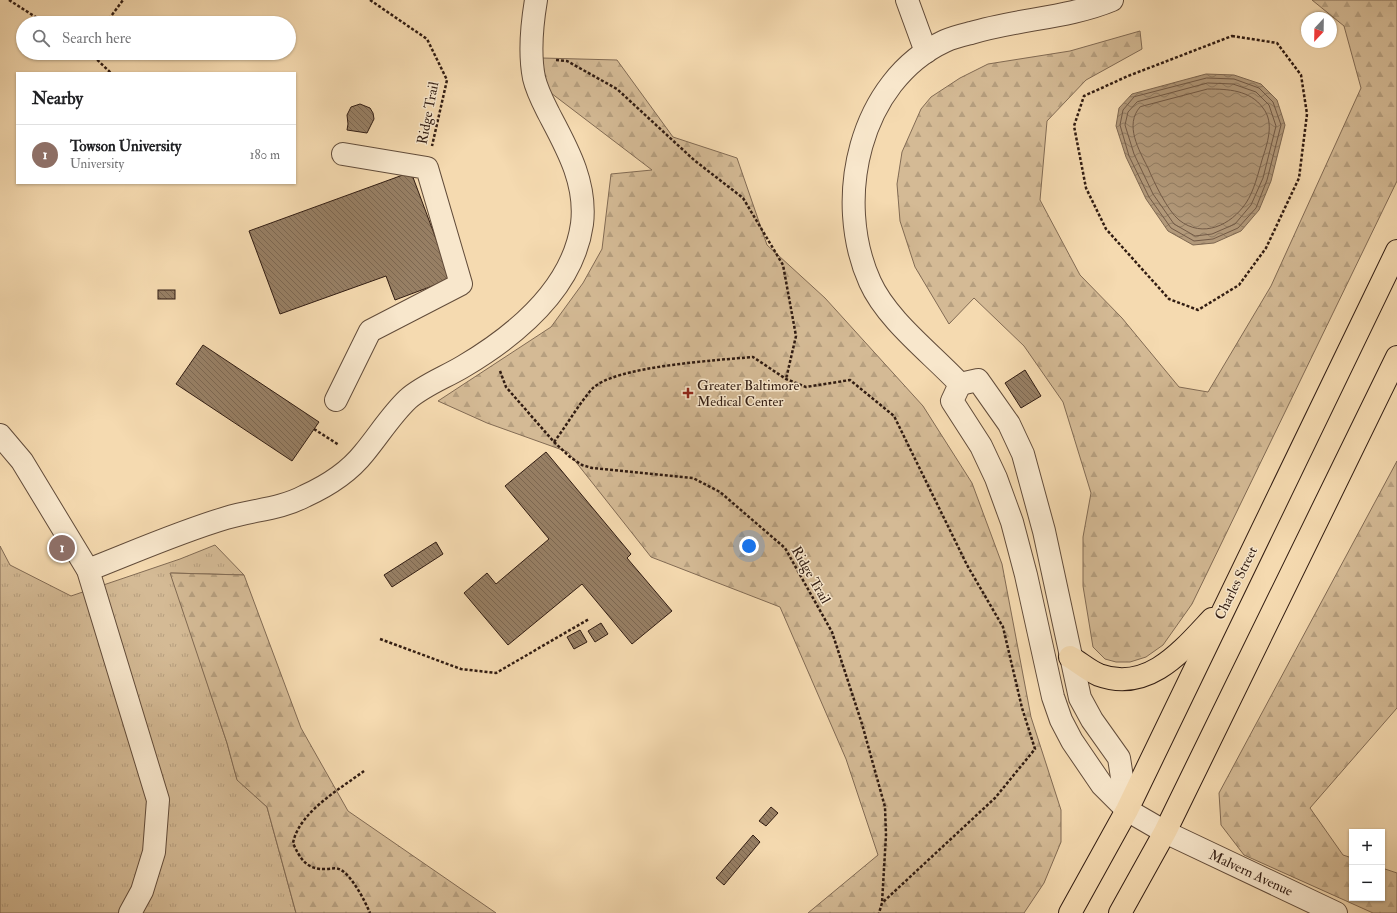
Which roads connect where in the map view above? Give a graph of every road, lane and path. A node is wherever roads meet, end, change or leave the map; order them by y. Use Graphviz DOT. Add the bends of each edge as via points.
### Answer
graph roads {
  1 [pos="8,0"];
  2 [pos="123,0"];
  3 [pos="370,0"];
  4 [pos="536,0"];
  5 [pos="907,0"];
  6 [pos="1112,0"];
  7 [pos="34,16"];
  8 [pos="111,16"];
  9 [pos="926,52"];
  10 [pos="532,58"];
  11 [pos="97,60"];
  12 [pos="110,72"];
  13 [pos="343,154"];
  14 [pos="427,168"];
  15 [pos="1397,251"];
  16 [pos="1198,310"];
  17 [pos="1397,357"];
  18 [pos="497,365"];
  19 [pos="786,379"];
  20 [pos="960,384"];
  21 [pos="336,400"];
  22 [pos="314,428"];
  23 [pos="0,435"];
  24 [pos="554,442"];
  25 [pos="346,450"];
  26 [pos="88,570"];
  27 [pos="1226,605"];
  28 [pos="590,619"];
  29 [pos="380,639"];
  30 [pos="1070,657"];
  31 [pos="364,771"];
  32 [pos="1127,810"];
  33 [pos="1165,832"];
  34 [pos="882,903"];
  35 [pos="130,913"];
  36 [pos="370,913"];
  37 [pos="880,913"];
  38 [pos="1070,913"];
  39 [pos="1120,913"];
  40 [pos="1336,913"];
  1 -- 7 [label="path"];
  2 -- 8 [label="path"];
  3 -- 14 [label="path, Ridge Trail" via="427,39 447,80"];
  4 -- 10 [label="street"];
  5 -- 9 [label="street"];
  6 -- 9 [label="street" via="1080,10 983,29 948,40"];
  9 -- 20 [label="street" via="900,75 882,98 870,120 856,167 853,190 854,218 860,252 870,282 885,305"];
  10 -- 19 [label="path" via="568,61 617,89 694,160 743,198 783,266 796,336"];
  10 -- 26 [label="street" via="534,78 540,97 574,162 582,195 579,236 570,264 541,304 511,333 485,352 411,397 349,468 317,490 284,504 227,517 192,529"];
  11 -- 12 [label="path"];
  13 -- 14 [label="street"];
  14 -- 21 [label="street" via="461,284 370,331"];
  15 -- 27 [label="main road, Charles Street"];
  16 -- 16 [label="path" via="1238,285 1266,248 1299,178 1307,114 1301,75 1277,43 1232,36 1128,76 1084,96 1074,126 1086,188 1106,229 1169,300"];
  17 -- 33 [label="main road"];
  18 -- 24 [label="path, Ridge Trail" via="506,387"];
  19 -- 24 [label="path" via="753,357 682,363 614,376 593,388"];
  19 -- 34 [label="path" via="806,387 850,380 894,416 967,565 1003,627 1022,708 1035,749 995,798"];
  20 -- 30 [label="street" via="978,380 1009,424 1023,454 1044,531"];
  20 -- 32 [label="street, Malvern Avenue" via="952,400 981,446 1012,522 1053,697 1061,720 1102,785"];
  22 -- 25 [label="path"];
  23 -- 26 [label="street" via="22,461"];
  24 -- 34 [label="path, Ridge Trail" via="582,465 693,478 720,492 785,548 832,632 862,724 885,807"];
  26 -- 35 [label="street" via="158,800 154,852 142,891"];
  27 -- 30 [label="main road" via="1178,655 1146,677 1122,680 1099,675"];
  27 -- 32 [label="main road, Charles Street"];
  28 -- 29 [label="path" via="496,673 461,669"];
  30 -- 32 [label="street" via="1080,698 1119,758"];
  31 -- 36 [label="path" via="308,814 295,834 293,843 306,865 316,869 335,868 348,876"];
  32 -- 33 [label="street, Malvern Avenue"];
  32 -- 38 [label="main road, Charles Street"];
  33 -- 39 [label="main road"];
  33 -- 40 [label="street, Malvern Avenue"];
  34 -- 37 [label="path, Ridge Trail"];
}
